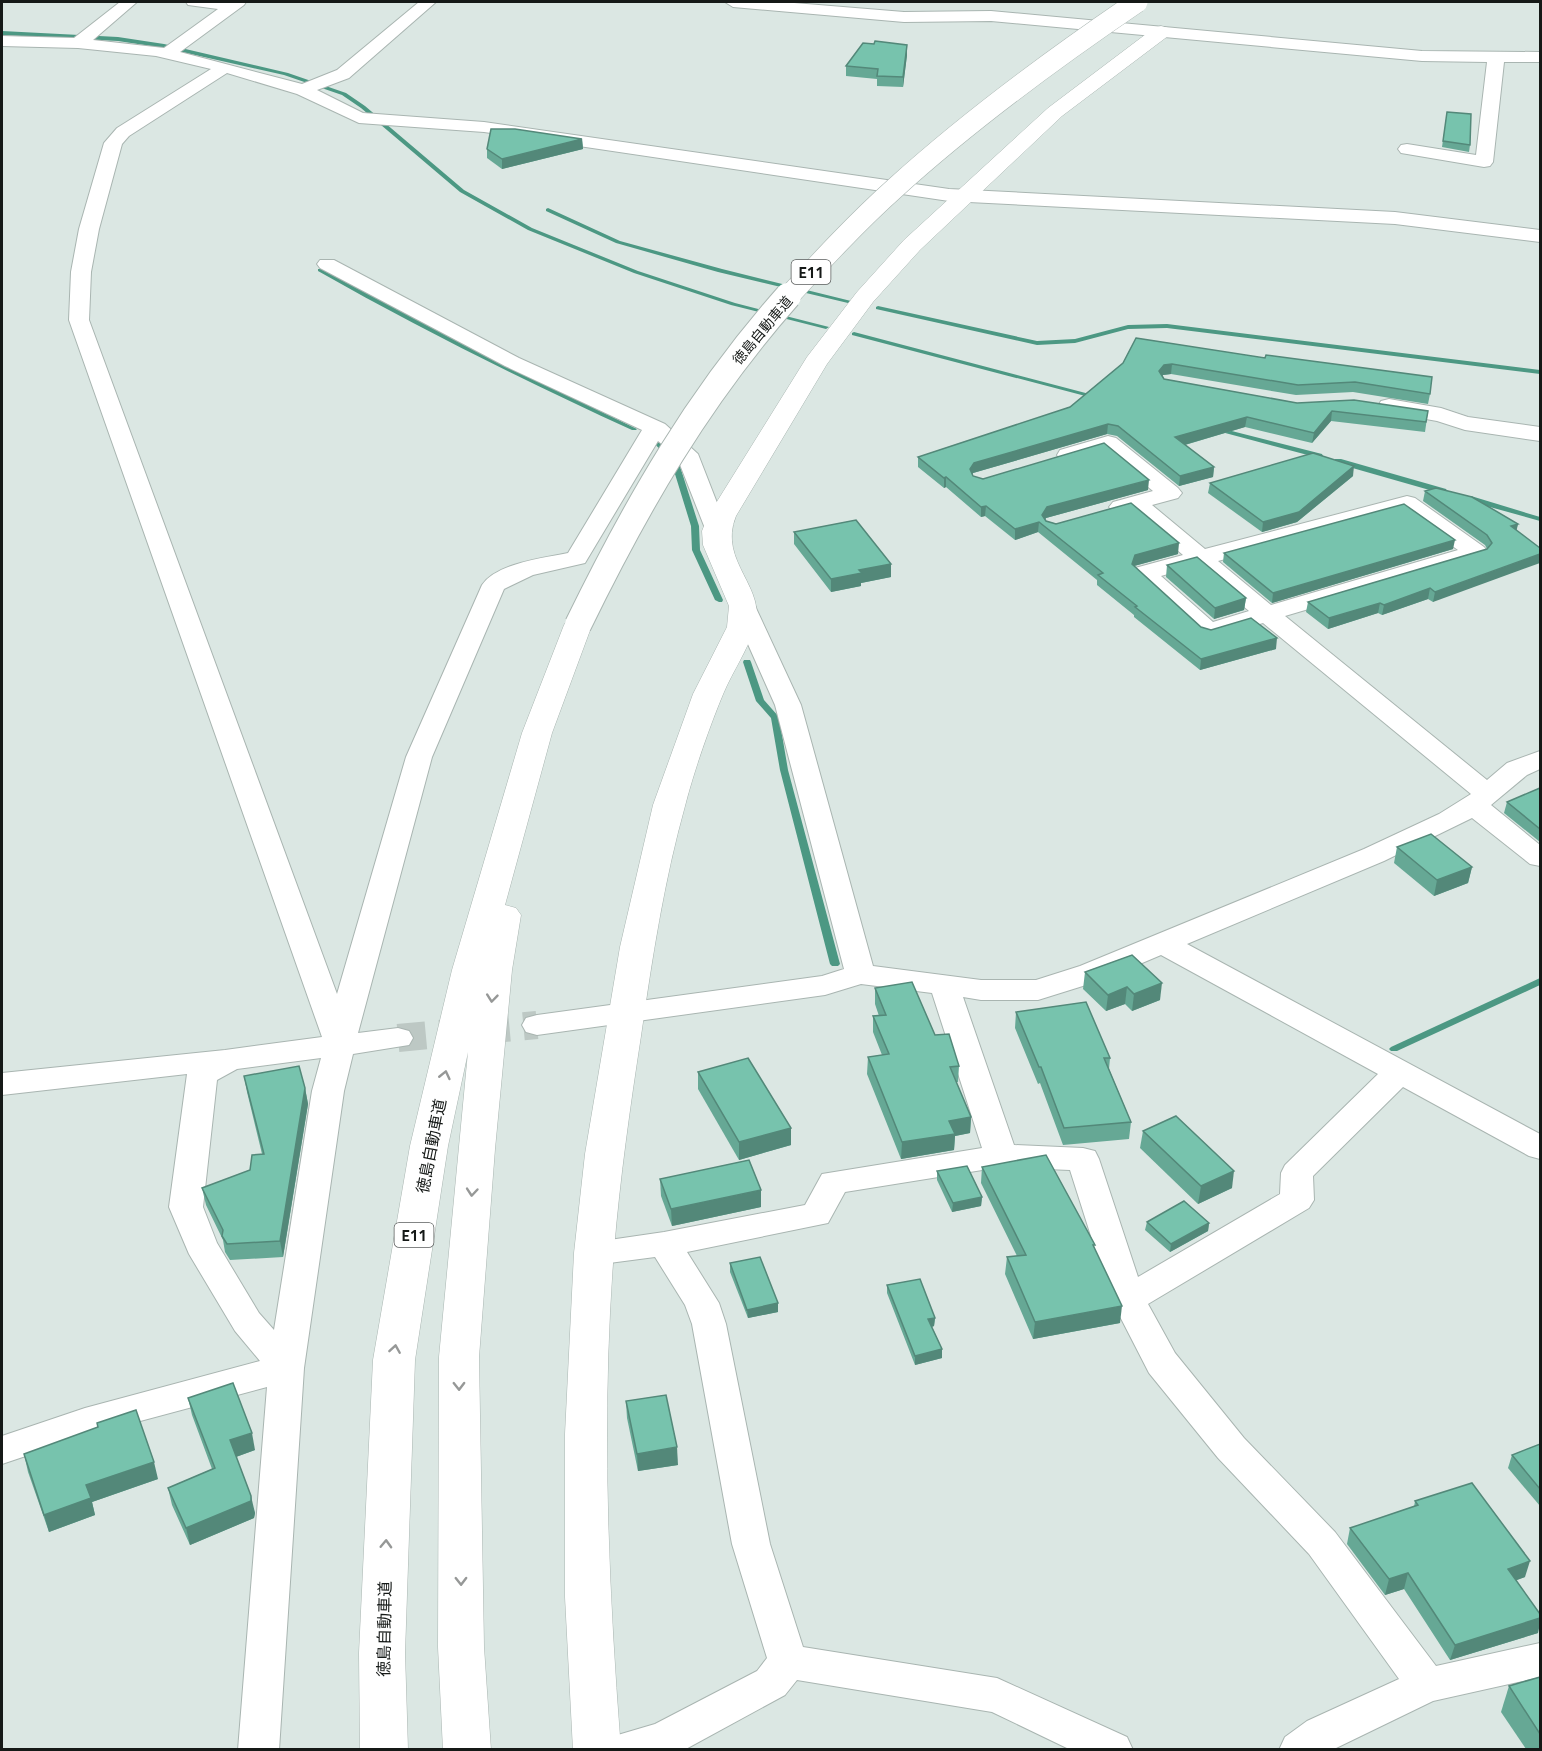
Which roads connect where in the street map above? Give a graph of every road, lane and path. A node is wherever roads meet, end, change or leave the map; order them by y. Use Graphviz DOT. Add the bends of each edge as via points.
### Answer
graph roads {
  1 [pos="129,2"];
  2 [pos="194,2"];
  3 [pos="428,2"];
  4 [pos="733,2"];
  5 [pos="1137,2"];
  6 [pos="235,3"];
  7 [pos="1161,32"];
  8 [pos="83,38"];
  9 [pos="2,41"];
  10 [pos="173,49"];
  11 [pos="1496,56"];
  12 [pos="1540,57"];
  13 [pos="225,67"];
  14 [pos="307,89"];
  15 [pos="1407,149"];
  16 [pos="963,196"];
  17 [pos="1540,236"];
  18 [pos="327,264"];
  19 [pos="1364,402"];
  20 [pos="655,428"];
  21 [pos="1540,434"];
  22 [pos="1051,460"];
  23 [pos="1135,503"];
  24 [pos="1101,513"];
  25 [pos="716,531"];
  26 [pos="1200,557"];
  27 [pos="743,606"];
  28 [pos="1267,613"];
  29 [pos="537,733"];
  30 [pos="1540,759"];
  31 [pos="1481,799"];
  32 [pos="1540,858"];
  33 [pos="1162,943"];
  34 [pos="860,974"];
  35 [pos="944,986"];
  36 [pos="627,1011"];
  37 [pos="537,1024"];
  38 [pos="398,1038"];
  39 [pos="340,1044"];
  40 [pos="230,1059"];
  41 [pos="1399,1071"];
  42 [pos="2,1083"];
  43 [pos="1540,1148"];
  44 [pos="1001,1156"];
  45 [pos="664,1244"];
  46 [pos="594,1252"];
  47 [pos="1128,1299"];
  48 [pos="286,1368"];
  49 [pos="2,1450"];
  50 [pos="1540,1659"];
  51 [pos="788,1662"];
  52 [pos="1427,1685"];
  53 [pos="666,1745"];
  54 [pos="258,1749"];
  55 [pos="384,1749"];
  56 [pos="467,1749"];
  57 [pos="597,1749"];
  58 [pos="625,1749"];
  59 [pos="1113,1749"];
  60 [pos="1299,1749"];
  1 -- 8 [label="street"];
  2 -- 6 [label="street"];
  3 -- 14 [label="street" via="343,74"];
  4 -- 7 [label="street" via="904,17 991,16"];
  5 -- 29 [label="main road, 徳島自動車道 / E11, bridge" via="1006,92 915,170 822,260 749,344 692,419 625,528 578,625"];
  6 -- 10 [label="street"];
  7 -- 11 [label="street" via="1422,56"];
  7 -- 16 [label="main road" via="1055,112"];
  8 -- 9 [label="street"];
  8 -- 10 [label="street"];
  10 -- 13 [label="street"];
  11 -- 12 [label="street"];
  11 -- 15 [label="street" via="1484,162"];
  13 -- 14 [label="street"];
  13 -- 39 [label="street" via="123,132 113,143 88,229 79,320"];
  14 -- 16 [label="street" via="359,118 484,127"];
  16 -- 17 [label="street" via="1395,218"];
  16 -- 25 [label="main road" via="912,244 865,297 816,362"];
  18 -- 20 [label="street" via="512,362"];
  19 -- 21 [label="street"];
  20 -- 25 [label="street" via="687,454"];
  20 -- 39 [label="street" via="577,558 525,569 494,585 419,757"];
  22 -- 23 [label="street" via="1108,443 1170,493"];
  23 -- 24 [label="street"];
  23 -- 26 [label="street"];
  25 -- 27 [label="main road" via="717,545"];
  26 -- 28 [label="street"];
  26 -- 28 [label="street" via="1144,573 1209,631"];
  26 -- 28 [label="street" via="1407,503 1476,552"];
  27 -- 34 [label="street" via="788,705"];
  27 -- 36 [label="main road" via="741,627 708,694 669,805"];
  28 -- 31 [label="street"];
  55 -- 29 [label="main road, 徳島自動車道 / E11, one-way" via="382,1653 394,1360 437,1113 469,970"];
  29 -- 56 [label="main road, 徳島自動車道 / E11, one-way" via="495,970 459,1357 461,1647"];
  30 -- 31 [label="street" via="1517,769"];
  31 -- 32 [label="street" via="1512,838"];
  31 -- 33 [label="street" via="1449,820 1374,855"];
  33 -- 35 [label="street" via="1038,990"];
  33 -- 41 [label="street"];
  34 -- 35 [label="street"];
  34 -- 36 [label="street" via="825,985"];
  35 -- 44 [label="street"];
  36 -- 37 [label="street"];
  36 -- 46 [label="main road" via="604,1154"];
  38 -- 39 [label="street"];
  39 -- 40 [label="street"];
  39 -- 48 [label="street" via="328,1091"];
  40 -- 42 [label="street"];
  40 -- 48 [label="street" via="202,1075 186,1208 201,1245 247,1323"];
  41 -- 43 [label="street"];
  41 -- 47 [label="street" via="1296,1173 1298,1200"];
  44 -- 45 [label="street" via="834,1182 816,1215"];
  44 -- 47 [label="street" via="1083,1159"];
  45 -- 46 [label="street"];
  45 -- 51 [label="street" via="702,1303 709,1324 751,1544"];
  46 -- 57 [label="main road" via="586,1434 587,1597"];
  47 -- 52 [label="street" via="1162,1362 1231,1448 1322,1543"];
  48 -- 49 [label="street" via="85,1422"];
  48 -- 54 [label="street"];
  50 -- 52 [label="street"];
  51 -- 53 [label="street" via="771,1683"];
  51 -- 59 [label="street" via="997,1695"];
  52 -- 60 [label="street" via="1321,1734"];
  53 -- 58 [label="street"];
}
